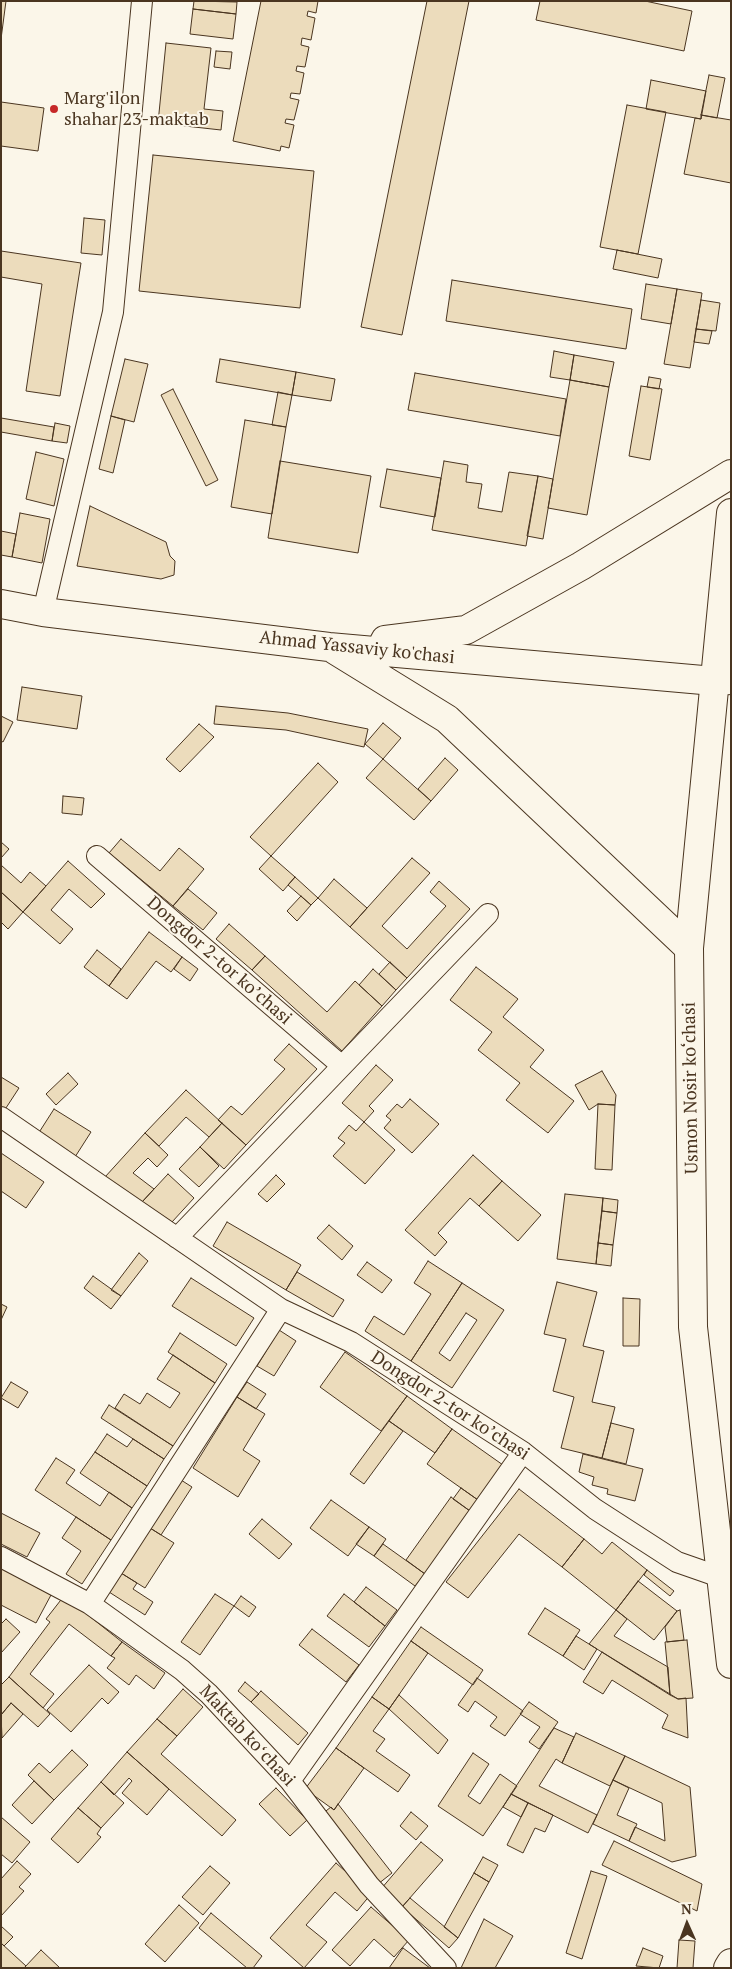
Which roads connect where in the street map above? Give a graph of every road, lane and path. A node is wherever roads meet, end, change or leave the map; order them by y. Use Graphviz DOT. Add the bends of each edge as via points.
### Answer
graph roads {
  1 [pos="142,1"];
  2 [pos="731,474"];
  3 [pos="731,513"];
  4 [pos="1,604"];
  5 [pos="43,612"];
  6 [pos="329,647"];
  7 [pos="723,680"];
  8 [pos="97,856"];
  9 [pos="488,914"];
  10 [pos="689,948"];
  11 [pos="342,1066"];
  12 [pos="1,1117"];
  13 [pos="177,1238"];
  14 [pos="282,1309"];
  15 [pos="523,1452"];
  16 [pos="1,1557"];
  17 [pos="726,1576"];
  18 [pos="90,1604"];
  19 [pos="730,1658"];
  20 [pos="731,1664"];
  21 [pos="290,1781"];
  22 [pos="731,1963"];
  23 [pos="446,1968"];
  24 [pos="728,1968"];
  1 -- 5 [label="street" via="113,312"];
  2 -- 6 [label="main road" via="581,566 466,630"];
  3 -- 7 [label="main road, Usmon Nosir ko‘chasi"];
  4 -- 5 [label="main road, Ahmad Yassaviy ko'chasi"];
  5 -- 6 [label="main road, Ahmad Yassaviy ko'chasi"];
  6 -- 7 [label="main road, Ahmad Yassaviy ko'chasi"];
  6 -- 10 [label="main road" via="447,719"];
  7 -- 10 [label="main road, Usmon Nosir ko‘chasi"];
  8 -- 11 [label="street, Dongdor 2-tor koʼchasi"];
  9 -- 11 [label="street"];
  10 -- 17 [label="main road, Usmon Nosir ko‘chasi" via="693,1327"];
  11 -- 13 [label="street"];
  12 -- 13 [label="street, Dongdor 2-tor koʼchasi"];
  13 -- 14 [label="street, Dongdor 2-tor koʼchasi"];
  14 -- 15 [label="street, Dongdor 2-tor koʼchasi" via="351,1342"];
  14 -- 18 [label="street"];
  15 -- 17 [label="street, Dongdor 2-tor koʼchasi" via="595,1509 677,1562"];
  15 -- 21 [label="street"];
  16 -- 18 [label="street, Maktab koʻchasi"];
  17 -- 19 [label="main road, Usmon Nosir ko‘chasi"];
  18 -- 21 [label="street, Maktab koʻchasi" via="182,1670 209,1694"];
  19 -- 20 [label="main road, Usmon Nosir ko‘chasi"];
  21 -- 23 [label="street, Maktab koʻchasi" via="370,1885"];
  22 -- 24 [label="main road"];
}
